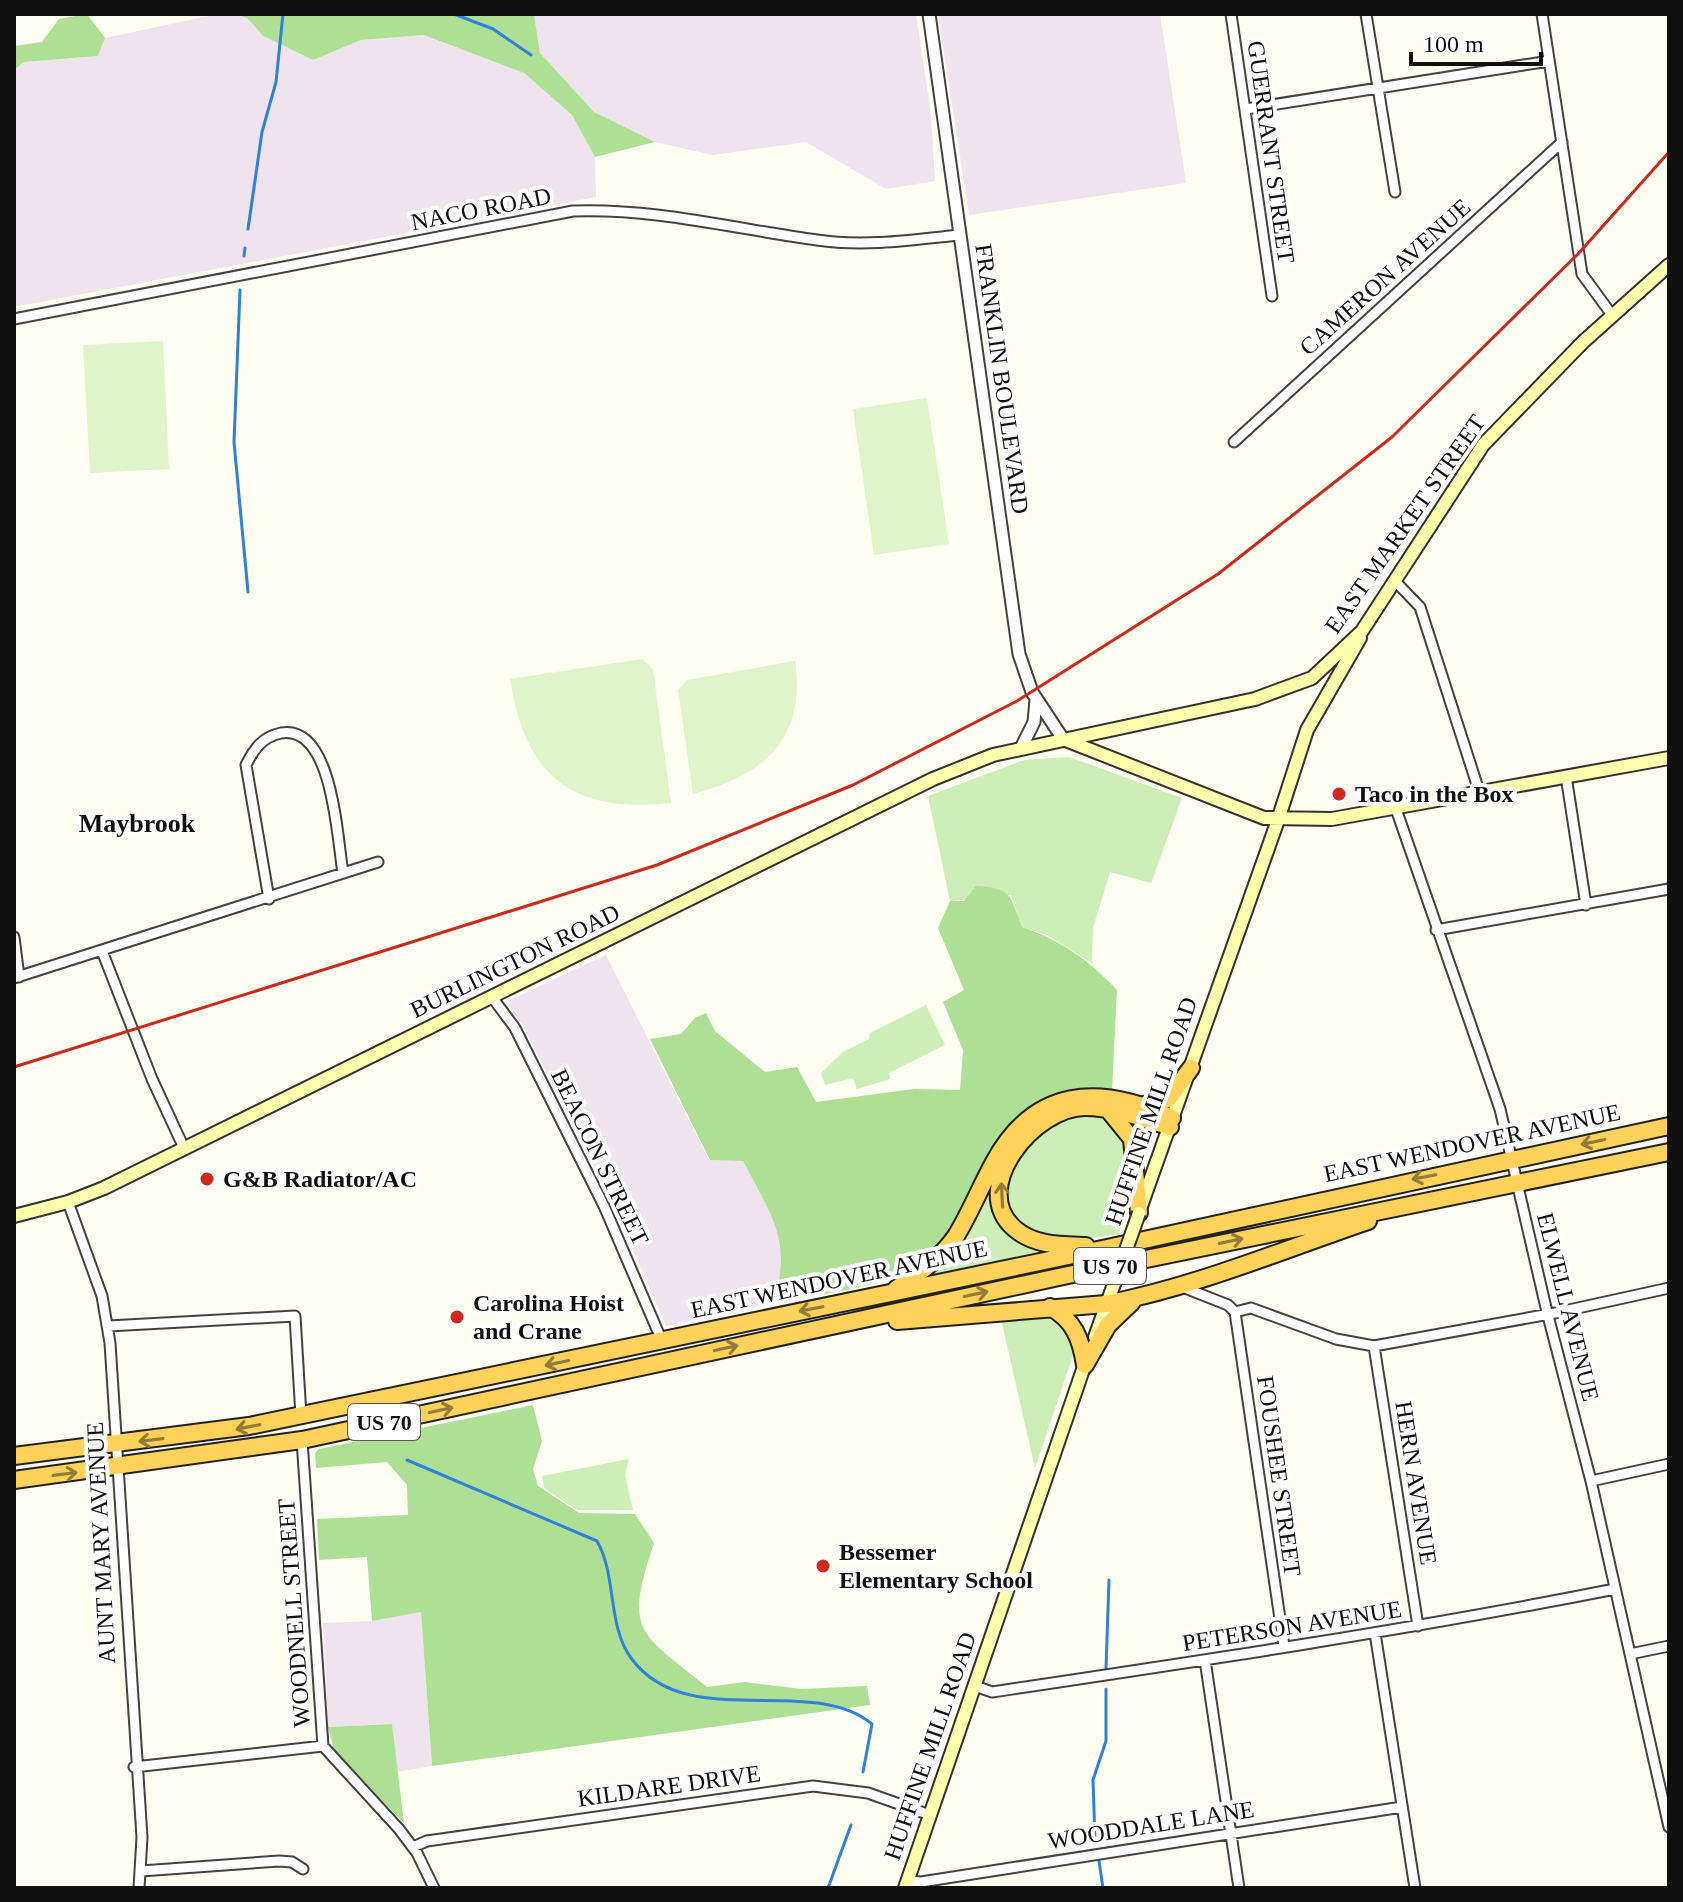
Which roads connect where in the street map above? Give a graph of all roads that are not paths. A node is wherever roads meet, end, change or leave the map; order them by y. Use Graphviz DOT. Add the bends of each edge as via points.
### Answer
graph roads {
  1 [pos="929,14"];
  2 [pos="1231,14"];
  3 [pos="1366,14"];
  4 [pos="1542,14"];
  5 [pos="1549,61"];
  6 [pos="1378,88"];
  7 [pos="1246,109"];
  8 [pos="1562,142"];
  9 [pos="1395,192"];
  10 [pos="959,235"];
  11 [pos="1669,265"];
  12 [pos="1272,296"];
  13 [pos="1612,315"];
  14 [pos="14,319"];
  15 [pos="1234,442"];
  16 [pos="1394,580"];
  17 [pos="1362,631"];
  18 [pos="1317,674"];
  19 [pos="1326,696"];
  20 [pos="1036,700"];
  21 [pos="1316,713"];
  22 [pos="1063,739"];
  23 [pos="1036,744"];
  24 [pos="1021,748"];
  25 [pos="1669,758"];
  26 [pos="1566,776"];
  27 [pos="1479,791"];
  28 [pos="1395,806"];
  29 [pos="1278,820"];
  30 [pos="378,862"];
  31 [pos="343,873"];
  32 [pos="1669,889"];
  33 [pos="269,899"];
  34 [pos="1586,905"];
  35 [pos="1436,930"];
  36 [pos="14,937"];
  37 [pos="102,951"];
  38 [pos="16,978"];
  39 [pos="492,997"];
  40 [pos="1191,1068"];
  41 [pos="1142,1105"];
  42 [pos="1109,1111"];
  43 [pos="1171,1122"];
  44 [pos="1669,1126"];
  45 [pos="184,1148"];
  46 [pos="1669,1152"];
  47 [pos="1513,1159"];
  48 [pos="1517,1182"];
  49 [pos="1434,1199"];
  50 [pos="68,1202"];
  51 [pos="1139,1213"];
  52 [pos="14,1216"];
  53 [pos="1107,1248"];
  54 [pos="1183,1287"];
  55 [pos="1669,1288"];
  56 [pos="888,1294"];
  57 [pos="1136,1298"];
  58 [pos="1106,1304"];
  59 [pos="1050,1307"];
  60 [pos="1235,1312"];
  61 [pos="1547,1312"];
  62 [pos="108,1326"];
  63 [pos="818,1328"];
  64 [pos="662,1341"];
  65 [pos="1374,1346"];
  66 [pos="1085,1365"];
  67 [pos="301,1416"];
  68 [pos="302,1440"];
  69 [pos="115,1444"];
  70 [pos="14,1456"];
  71 [pos="1669,1464"];
  72 [pos="117,1467"];
  73 [pos="14,1480"];
  74 [pos="1591,1481"];
  75 [pos="1615,1589"];
  76 [pos="1418,1626"];
  77 [pos="1375,1633"];
  78 [pos="1284,1646"];
  79 [pos="1669,1646"];
  80 [pos="1630,1654"];
  81 [pos="1205,1660"];
  82 [pos="975,1686"];
  83 [pos="323,1746"];
  84 [pos="134,1767"];
  85 [pos="1402,1807"];
  86 [pos="930,1815"];
  87 [pos="1669,1827"];
  88 [pos="1230,1832"];
  89 [pos="413,1847"];
  90 [pos="303,1869"];
  91 [pos="141,1871"];
  92 [pos="906,1885"];
  93 [pos="139,1888"];
  94 [pos="434,1888"];
  95 [pos="1239,1888"];
  96 [pos="1415,1888"];
  1 -- 10 [label="street, FRANKLIN BOULEVARD"];
  2 -- 7 [label="street, GUERRANT STREET"];
  3 -- 6 [label="street"];
  4 -- 5 [label="street"];
  5 -- 6 [label="street"];
  5 -- 8 [label="street"];
  6 -- 7 [label="street"];
  6 -- 9 [label="street"];
  7 -- 12 [label="street, GUERRANT STREET"];
  8 -- 13 [label="street" via="1582,274"];
  8 -- 15 [label="street, CAMERON AVENUE"];
  10 -- 14 [label="street, NACO ROAD" via="820,241 665,214 573,211"];
  10 -- 20 [label="street, FRANKLIN BOULEVARD" via="1019,654"];
  11 -- 13 [label="main road, EAST MARKET STREET"];
  13 -- 16 [label="main road, EAST MARKET STREET" via="1483,445"];
  16 -- 17 [label="main road, EAST MARKET STREET"];
  16 -- 27 [label="street" via="1420,607"];
  17 -- 18 [label="main road, EAST MARKET STREET"];
  17 -- 19 [label="main road, HUFFINE MILL ROAD"];
  18 -- 19 [label="main road"];
  18 -- 21 [label="main road"];
  18 -- 22 [label="main road, EAST MARKET STREET" via="1255,699"];
  19 -- 21 [label="main road, HUFFINE MILL ROAD"];
  20 -- 22 [label="street, FRANKLIN BOULEVARD"];
  20 -- 24 [label="street" via="1034,722"];
  21 -- 29 [label="main road, HUFFINE MILL ROAD"];
  22 -- 23 [label="main road, EAST MARKET STREET"];
  22 -- 29 [label="main road"];
  23 -- 24 [label="main road, BURLINGTON ROAD"];
  24 -- 39 [label="main road, BURLINGTON ROAD" via="933,779"];
  25 -- 26 [label="main road"];
  26 -- 27 [label="main road"];
  26 -- 34 [label="street"];
  27 -- 28 [label="main road"];
  28 -- 29 [label="main road" via="1332,819"];
  28 -- 35 [label="street, ELWELL AVENUE"];
  29 -- 40 [label="main road, HUFFINE MILL ROAD"];
  30 -- 31 [label="street"];
  31 -- 33 [label="street"];
  31 -- 33 [label="street" via="323,761 313,743 284,732 266,738 246,765"];
  32 -- 34 [label="street"];
  33 -- 37 [label="street"];
  34 -- 35 [label="street"];
  35 -- 47 [label="street, ELWELL AVENUE" via="1492,1080"];
  36 -- 38 [label="street"];
  37 -- 38 [label="street"];
  37 -- 45 [label="street"];
  39 -- 45 [label="main road, BURLINGTON ROAD"];
  39 -- 64 [label="street, BEACON STREET" via="522,1041 604,1206"];
  40 -- 41 [label="highway" via="1168,1099"];
  40 -- 43 [label="main road, HUFFINE MILL ROAD"];
  41 -- 43 [label="highway"];
  41 -- 56 [label="highway" via="1075,1097 1032,1115 1009,1139 940,1256"];
  42 -- 43 [label="highway"];
  42 -- 51 [label="highway" via="1132,1139"];
  53 -- 42 [label="highway, one-way" via="1041,1243 1027,1236 1003,1214 1000,1188 1009,1159 1044,1120 1072,1108"];
  43 -- 51 [label="main road, HUFFINE MILL ROAD"];
  44 -- 47 [label="highway, EAST WENDOVER AVENUE / US 70, one-way"];
  45 -- 50 [label="main road, BURLINGTON ROAD"];
  46 -- 48 [label="highway, EAST WENDOVER AVENUE / US 70"];
  47 -- 48 [label="street, ELWELL AVENUE"];
  47 -- 53 [label="highway, EAST WENDOVER AVENUE / US 70, one-way"];
  48 -- 49 [label="highway, EAST WENDOVER AVENUE / US 70"];
  48 -- 61 [label="street, ELWELL AVENUE"];
  49 -- 54 [label="highway"];
  63 -- 49 [label="highway, EAST WENDOVER AVENUE / US 70, one-way"];
  50 -- 52 [label="main road, BURLINGTON ROAD"];
  50 -- 62 [label="street, AUNT MARY AVENUE"];
  51 -- 58 [label="main road, HUFFINE MILL ROAD, bridge"];
  53 -- 56 [label="highway, EAST WENDOVER AVENUE / US 70"];
  54 -- 57 [label="highway"];
  54 -- 60 [label="street"];
  55 -- 61 [label="street"];
  56 -- 64 [label="highway, EAST WENDOVER AVENUE / US 70, one-way"];
  57 -- 58 [label="highway"];
  57 -- 66 [label="highway" via="1108,1325"];
  58 -- 59 [label="highway"];
  58 -- 66 [label="main road, HUFFINE MILL ROAD"];
  59 -- 63 [label="highway"];
  59 -- 66 [label="highway" via="1076,1331"];
  60 -- 65 [label="street" via="1251,1308 1336,1339"];
  60 -- 78 [label="street, FOUSHEE STREET"];
  61 -- 65 [label="street"];
  61 -- 74 [label="street, ELWELL AVENUE"];
  62 -- 67 [label="street" via="295,1316"];
  62 -- 69 [label="street, AUNT MARY AVENUE"];
  68 -- 63 [label="highway, EAST WENDOVER AVENUE / US 70, one-way"];
  64 -- 67 [label="highway, EAST WENDOVER AVENUE / US 70, one-way"];
  65 -- 76 [label="street, HERN AVENUE"];
  66 -- 82 [label="main road, HUFFINE MILL ROAD"];
  67 -- 69 [label="highway, EAST WENDOVER AVENUE / US 70, one-way"];
  68 -- 72 [label="highway, EAST WENDOVER AVENUE / US 70"];
  68 -- 83 [label="street, WOODNELL STREET"];
  69 -- 70 [label="highway, EAST WENDOVER AVENUE / US 70"];
  69 -- 72 [label="street, AUNT MARY AVENUE"];
  71 -- 74 [label="street"];
  73 -- 72 [label="highway, EAST WENDOVER AVENUE / US 70, one-way"];
  72 -- 84 [label="street, AUNT MARY AVENUE"];
  74 -- 75 [label="street, ELWELL AVENUE"];
  75 -- 76 [label="street, PETERSON AVENUE"];
  75 -- 80 [label="street, ELWELL AVENUE"];
  76 -- 77 [label="street, PETERSON AVENUE"];
  77 -- 78 [label="street, PETERSON AVENUE"];
  77 -- 85 [label="street"];
  78 -- 81 [label="street, PETERSON AVENUE"];
  79 -- 80 [label="street"];
  80 -- 87 [label="street, ELWELL AVENUE"];
  81 -- 82 [label="street, PETERSON AVENUE" via="992,1692"];
  81 -- 88 [label="street"];
  82 -- 86 [label="main road, HUFFINE MILL ROAD"];
  83 -- 84 [label="street"];
  83 -- 89 [label="street, WOODNELL STREET"];
  84 -- 91 [label="street, AUNT MARY AVENUE"];
  85 -- 88 [label="street, WOODDALE LANE"];
  85 -- 96 [label="street"];
  86 -- 89 [label="street, KILDARE DRIVE" via="868,1793 813,1786"];
  86 -- 92 [label="main road, HUFFINE MILL ROAD"];
  88 -- 92 [label="street, WOODDALE LANE"];
  88 -- 95 [label="street"];
  89 -- 94 [label="street, WOODNELL STREET"];
  90 -- 91 [label="street" via="279,1861"];
  91 -- 93 [label="street, AUNT MARY AVENUE"];
}
